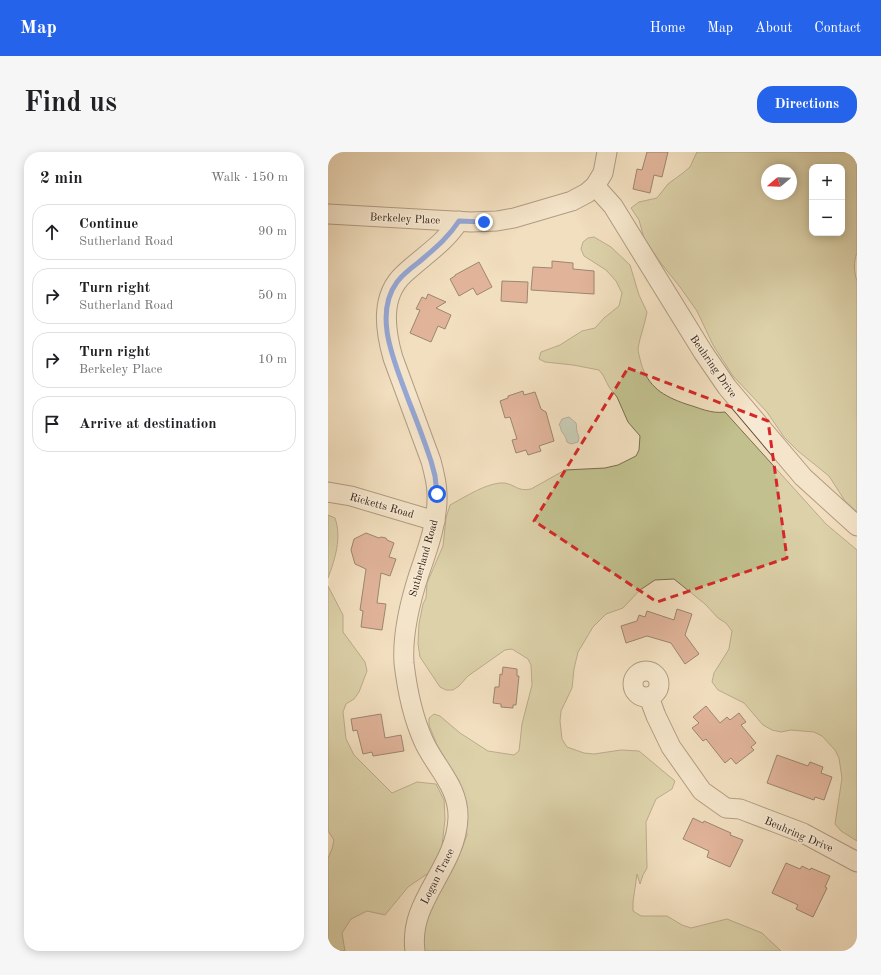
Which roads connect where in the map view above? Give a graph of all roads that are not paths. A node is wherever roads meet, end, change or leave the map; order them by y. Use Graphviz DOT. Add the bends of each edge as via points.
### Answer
graph roads {
  1 [pos="606,152"];
  2 [pos="595,186"];
  3 [pos="328,214"];
  4 [pos="459,221"];
  5 [pos="328,492"];
  6 [pos="435,521"];
  7 [pos="857,526"];
  8 [pos="649,697"];
  9 [pos="434,759"];
  10 [pos="857,862"];
  11 [pos="415,951"];
  1 -- 2 [label="street" via="603,173"];
  2 -- 4 [label="street, Berkeley Place" via="572,201 514,218 484,222"];
  2 -- 7 [label="street, Beuhring Drive" via="613,206 727,387 803,477"];
  3 -- 4 [label="street, Berkeley Place"];
  4 -- 6 [label="street, Sutherland Road" via="447,238 396,283 387,305 390,345 435,476"];
  5 -- 6 [label="street, Ricketts Road" via="351,496"];
  6 -- 9 [label="street, Sutherland Road" via="408,613 404,646 407,679 416,718 424,742"];
  8 -- 10 [label="street, Beuhring Drive" via="665,736 678,759 702,791 726,808 740,809 803,834"];
  9 -- 11 [label="street, Logan Trace" via="446,776 455,796 458,807 457,827 450,852 418,914 415,926"];
}
